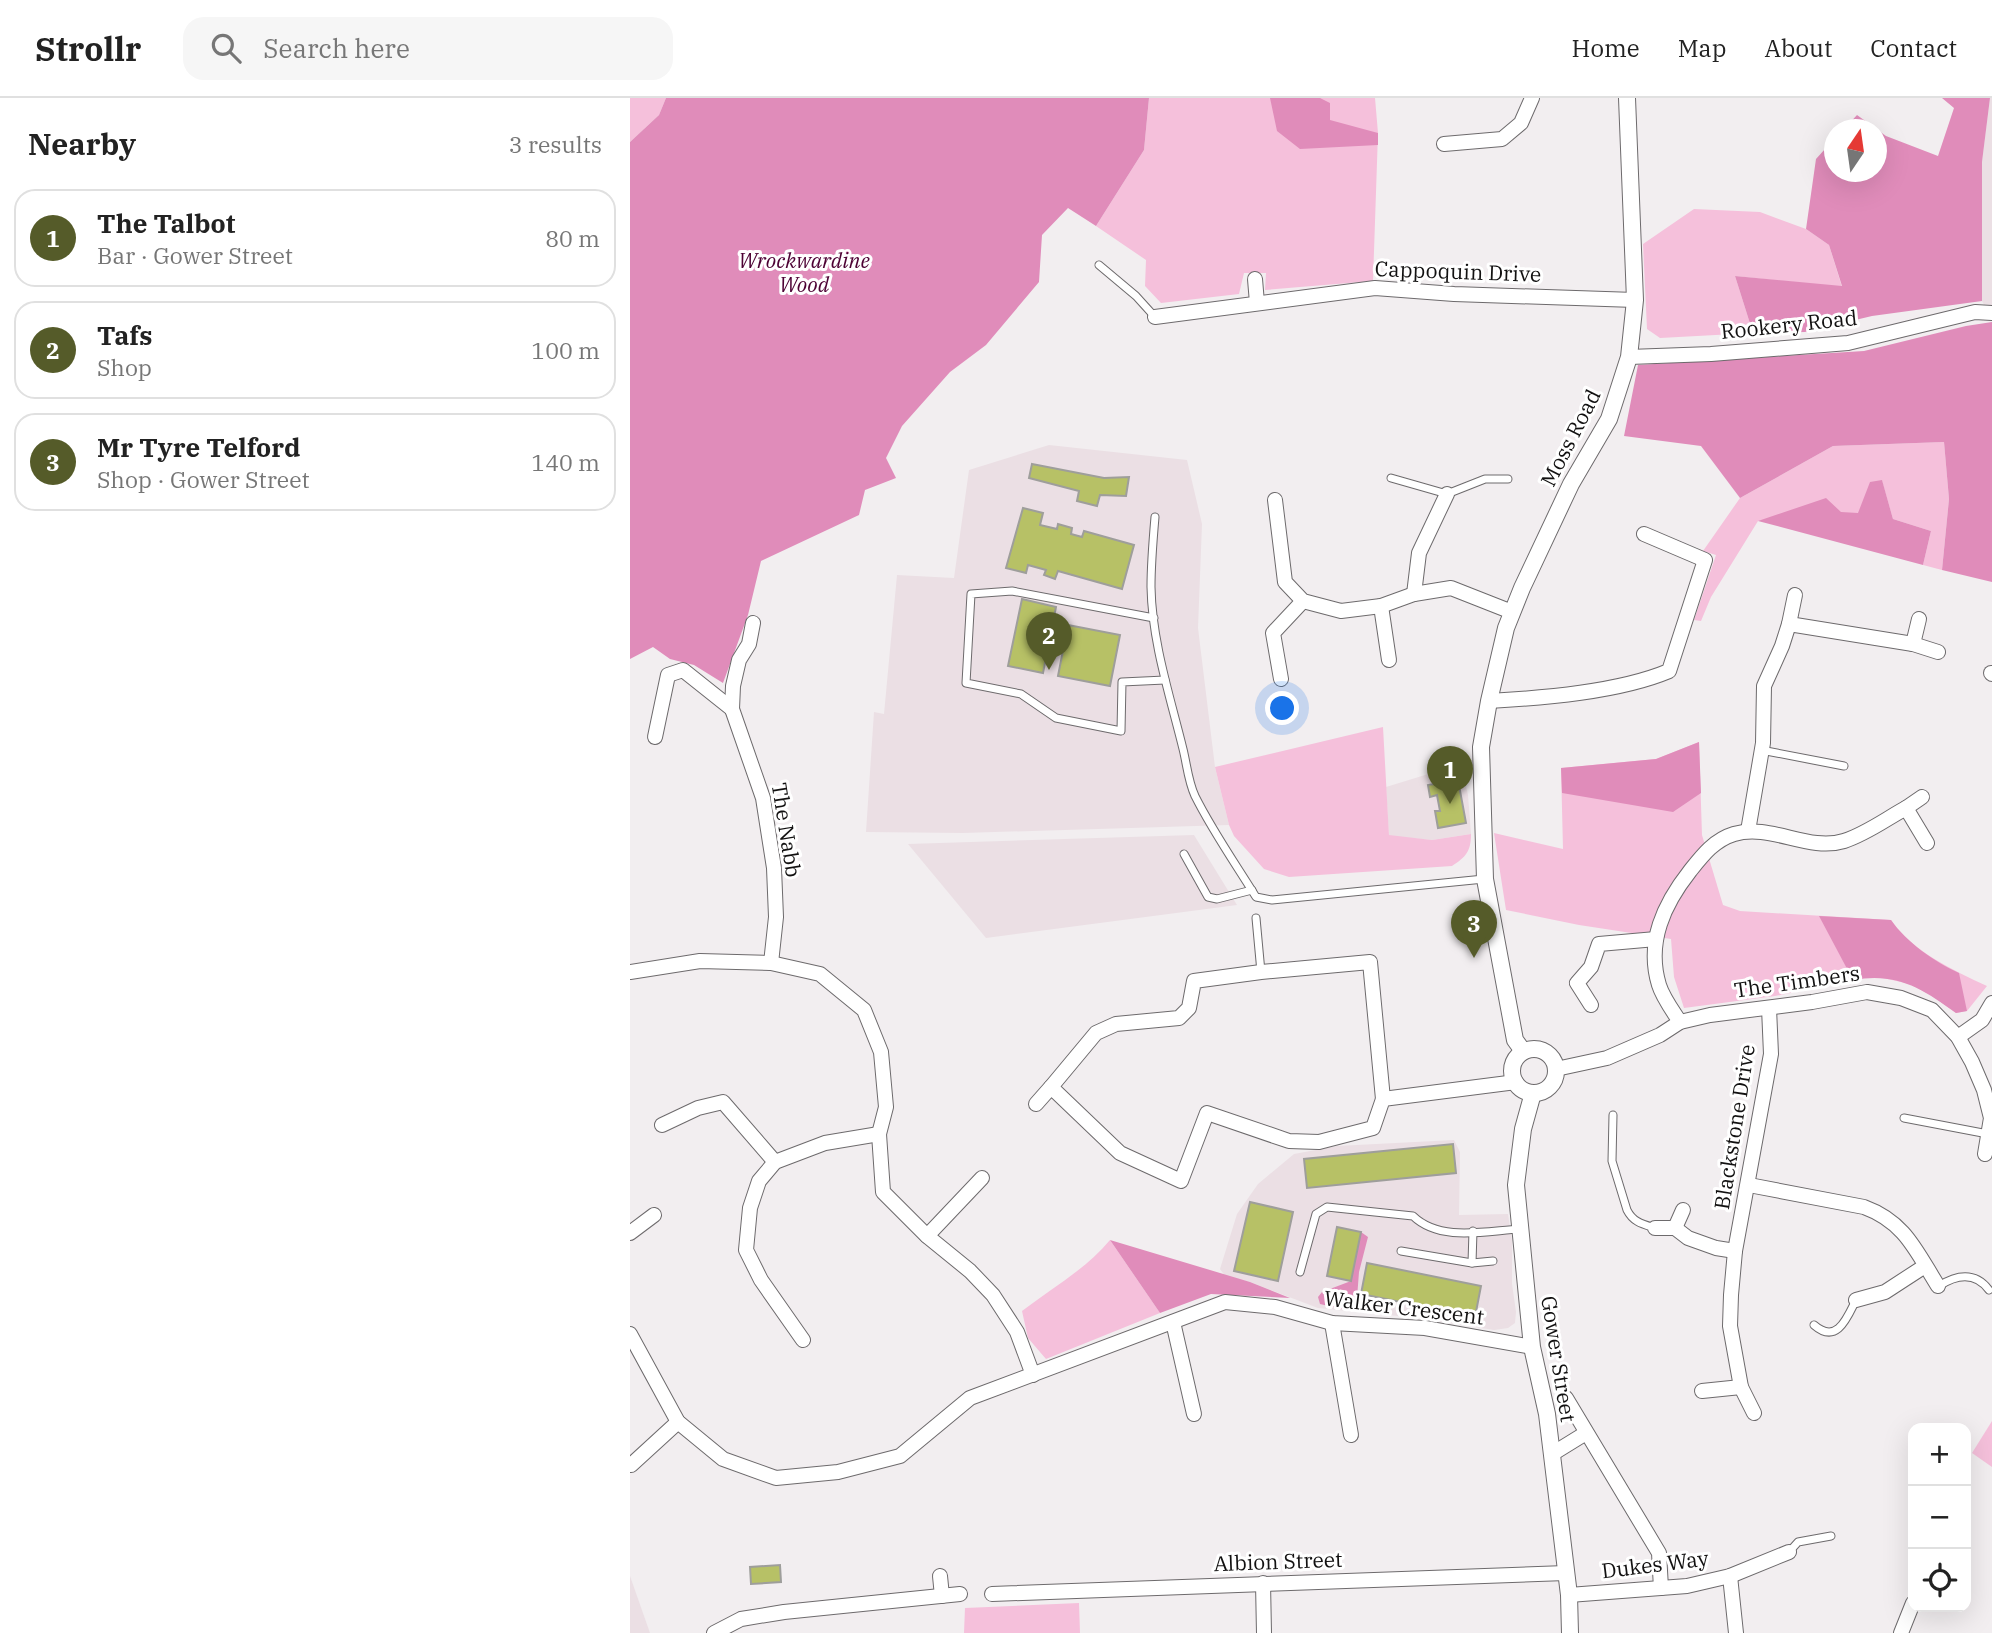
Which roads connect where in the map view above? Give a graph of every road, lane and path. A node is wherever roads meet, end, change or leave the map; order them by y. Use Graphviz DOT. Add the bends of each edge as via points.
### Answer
graph roads {
  1 [pos="1532,98"];
  2 [pos="1627,98"];
  3 [pos="1444,144"];
  4 [pos="1099,265"];
  5 [pos="1255,279"];
  6 [pos="1635,300"];
  7 [pos="1257,303"];
  8 [pos="1992,313"];
  9 [pos="1155,317"];
  10 [pos="1629,357"];
  11 [pos="1391,478"];
  12 [pos="1508,479"];
  13 [pos="1447,494"];
  14 [pos="1275,500"];
  15 [pos="1155,517"];
  16 [pos="1643,534"];
  17 [pos="1414,594"];
  18 [pos="1795,595"];
  19 [pos="1303,601"];
  20 [pos="1381,606"];
  21 [pos="1512,612"];
  22 [pos="1154,618"];
  23 [pos="1919,619"];
  24 [pos="753,624"];
  25 [pos="1788,624"];
  26 [pos="1913,644"];
  27 [pos="1938,652"];
  28 [pos="1389,660"];
  29 [pos="1281,678"];
  30 [pos="1165,680"];
  31 [pos="1489,701"];
  32 [pos="732,709"];
  33 [pos="656,737"];
  34 [pos="1761,750"];
  35 [pos="1844,766"];
  36 [pos="1923,797"];
  37 [pos="1906,808"];
  38 [pos="1748,831"];
  39 [pos="1927,843"];
  40 [pos="1184,854"];
  41 [pos="1485,879"];
  42 [pos="1252,890"];
  43 [pos="1256,918"];
  44 [pos="1656,939"];
  45 [pos="771,963"];
  46 [pos="631,969"];
  47 [pos="1261,972"];
  48 [pos="1992,1003"];
  49 [pos="1591,1005"];
  50 [pos="1769,1009"];
  51 [pos="1679,1023"];
  52 [pos="1958,1037"];
  53 [pos="1523,1051"];
  54 [pos="1556,1069"];
  55 [pos="1516,1082"];
  56 [pos="1051,1087"];
  57 [pos="1533,1093"];
  58 [pos="1383,1099"];
  59 [pos="1036,1104"];
  60 [pos="1614,1115"];
  61 [pos="1904,1118"];
  62 [pos="662,1125"];
  63 [pos="879,1134"];
  64 [pos="1988,1134"];
  65 [pos="1984,1154"];
  66 [pos="775,1162"];
  67 [pos="982,1178"];
  68 [pos="1749,1185"];
  69 [pos="1683,1210"];
  70 [pos="654,1215"];
  71 [pos="1656,1228"];
  72 [pos="1675,1228"];
  73 [pos="1520,1229"];
  74 [pos="1474,1231"];
  75 [pos="630,1233"];
  76 [pos="927,1236"];
  77 [pos="1401,1251"];
  78 [pos="1735,1251"];
  79 [pos="1493,1261"];
  80 [pos="1472,1263"];
  81 [pos="1925,1266"];
  82 [pos="1300,1272"];
  83 [pos="1938,1286"];
  84 [pos="1989,1290"];
  85 [pos="1856,1300"];
  86 [pos="1173,1322"];
  87 [pos="1332,1323"];
  88 [pos="1814,1325"];
  89 [pos="630,1334"];
  90 [pos="803,1340"];
  91 [pos="1532,1347"];
  92 [pos="1033,1375"];
  93 [pos="1741,1387"];
  94 [pos="1702,1391"];
  95 [pos="1566,1398"];
  96 [pos="1754,1413"];
  97 [pos="1194,1414"];
  98 [pos="678,1422"];
  99 [pos="1586,1433"];
  100 [pos="1351,1435"];
  101 [pos="1552,1454"];
  102 [pos="631,1465"];
  103 [pos="1831,1536"];
  104 [pos="1789,1552"];
  105 [pos="1566,1573"];
  106 [pos="940,1576"];
  107 [pos="1730,1576"];
  108 [pos="1263,1583"];
  109 [pos="1661,1588"];
  110 [pos="960,1594"];
  111 [pos="992,1594"];
  112 [pos="1569,1595"];
  113 [pos="942,1596"];
  114 [pos="1909,1612"];
  115 [pos="714,1633"];
  116 [pos="1264,1633"];
  117 [pos="1570,1633"];
  118 [pos="1736,1633"];
  119 [pos="1901,1633"];
  1 -- 3 [label="street" via="1521,123 1502,139"];
  2 -- 6 [label="street, Moss Road"];
  4 -- 9 [label="lane"];
  5 -- 7 [label="street"];
  6 -- 7 [label="street, Cappoquin Drive" via="1375,288"];
  6 -- 10 [label="street, Moss Road"];
  7 -- 9 [label="street, Cappoquin Drive"];
  8 -- 10 [label="street, Rookery Road" via="1975,312 1848,343"];
  10 -- 21 [label="street, Moss Road" via="1609,419 1572,484"];
  11 -- 13 [label="lane"];
  12 -- 13 [label="lane" via="1485,480"];
  13 -- 17 [label="street" via="1419,553"];
  14 -- 19 [label="street" via="1285,582"];
  15 -- 22 [label="lane"];
  16 -- 31 [label="street" via="1706,560 1670,671 1542,698"];
  17 -- 20 [label="street"];
  17 -- 21 [label="street" via="1451,588"];
  18 -- 25 [label="street"];
  19 -- 20 [label="street" via="1341,611"];
  19 -- 29 [label="street" via="1273,633"];
  20 -- 28 [label="street"];
  21 -- 31 [label="street, Moss Road"];
  22 -- 30 [label="lane"];
  22 -- 30 [label="lane" via="1012,591 971,594 966,683 1021,694 1056,718 1121,731 1122,682"];
  23 -- 26 [label="street"];
  24 -- 32 [label="street" via="749,644 739,660"];
  25 -- 26 [label="street"];
  25 -- 34 [label="street" via="1764,686"];
  26 -- 27 [label="street"];
  30 -- 42 [label="lane" via="1194,794"];
  31 -- 41 [label="street" via="1482,747"];
  32 -- 33 [label="street" via="683,670 668,675"];
  32 -- 45 [label="street, The Nabb" via="763,798 774,867 776,917"];
  34 -- 35 [label="lane"];
  34 -- 38 [label="street"];
  36 -- 37 [label="street"];
  37 -- 38 [label="street" via="1844,841 1804,841"];
  37 -- 39 [label="street"];
  38 -- 44 [label="street" via="1718,841 1701,857 1667,904"];
  40 -- 42 [label="lane" via="1208,897"];
  41 -- 42 [label="lane" via="1272,900 1256,897"];
  41 -- 53 [label="street" via="1515,1040"];
  43 -- 47 [label="lane"];
  44 -- 49 [label="street" via="1599,944 1591,967 1577,983"];
  44 -- 51 [label="street" via="1659,986"];
  45 -- 46 [label="street" via="700,961"];
  45 -- 63 [label="street" via="820,974 864,1010 881,1052 886,1107"];
  47 -- 56 [label="street" via="1194,981 1189,1008 1179,1018 1116,1024 1096,1032"];
  47 -- 58 [label="street" via="1370,962"];
  48 -- 52 [label="street" via="1982,1020"];
  50 -- 51 [label="street, The Timbers"];
  50 -- 52 [label="street, The Timbers" via="1867,992 1932,1010"];
  50 -- 68 [label="street, Blackstone Drive" via="1772,1054"];
  51 -- 54 [label="street, The Timbers" via="1607,1058"];
  52 -- 64 [label="street, The Timbers" via="1984,1090 1991,1118"];
  53 -- 54 [label="street" via="1541,1049 1554,1060"];
  53 -- 55 [label="street" via="1513,1063"];
  54 -- 57 [label="street" via="1548,1088"];
  55 -- 57 [label="street"];
  55 -- 58 [label="street"];
  56 -- 58 [label="street" via="1120,1153 1181,1181 1207,1113 1289,1142 1319,1142 1373,1128"];
  56 -- 59 [label="street"];
  57 -- 73 [label="street, Gower Street" via="1516,1185"];
  60 -- 71 [label="lane" via="1612,1161 1627,1210 1639,1224"];
  61 -- 64 [label="lane"];
  62 -- 66 [label="street" via="723,1102"];
  63 -- 66 [label="street" via="825,1143"];
  63 -- 76 [label="street" via="883,1192"];
  64 -- 65 [label="street, The Timbers"];
  66 -- 90 [label="street" via="759,1181 750,1208 746,1250"];
  67 -- 76 [label="street"];
  68 -- 78 [label="street, Blackstone Drive"];
  68 -- 81 [label="street" via="1882,1213 1896,1223"];
  69 -- 72 [label="street"];
  70 -- 75 [label="street"];
  71 -- 72 [label="street"];
  72 -- 78 [label="street" via="1688,1238"];
  73 -- 74 [label="lane"];
  73 -- 91 [label="street, Gower Street"];
  74 -- 80 [label="lane"];
  74 -- 82 [label="lane" via="1444,1232 1423,1226 1413,1216 1327,1207 1316,1214"];
  76 -- 92 [label="street" via="993,1294 1017,1332"];
  77 -- 80 [label="lane"];
  78 -- 93 [label="street, Blackstone Drive" via="1730,1326"];
  79 -- 80 [label="lane"];
  81 -- 83 [label="street"];
  81 -- 85 [label="street" via="1885,1292"];
  83 -- 84 [label="lane" via="1959,1276 1976,1278"];
  85 -- 88 [label="lane" via="1837,1330 1822,1331"];
  86 -- 87 [label="street, Walker Crescent" via="1225,1302 1275,1307"];
  86 -- 92 [label="street, Walker Crescent"];
  86 -- 97 [label="street"];
  87 -- 91 [label="street, Walker Crescent" via="1425,1328"];
  87 -- 100 [label="street"];
  89 -- 98 [label="street, Walker Crescent"];
  91 -- 101 [label="street, Gower Street"];
  92 -- 98 [label="street, Walker Crescent" via="970,1398 900,1456 838,1472 776,1478 723,1459"];
  93 -- 94 [label="street"];
  93 -- 96 [label="street, Blackstone Drive"];
  95 -- 99 [label="street"];
  98 -- 102 [label="street"];
  99 -- 101 [label="street"];
  99 -- 109 [label="street" via="1659,1553"];
  101 -- 105 [label="street, Gower Street"];
  103 -- 104 [label="lane" via="1798,1542"];
  104 -- 107 [label="street"];
  105 -- 108 [label="street, Albion Street"];
  105 -- 112 [label="street, Gower Street"];
  106 -- 113 [label="street"];
  107 -- 109 [label="street, Dukes Way"];
  107 -- 118 [label="street, Dukes Way"];
  108 -- 111 [label="street, Albion Street"];
  108 -- 116 [label="street"];
  109 -- 112 [label="street, Dukes Way"];
  110 -- 113 [label="street"];
  112 -- 117 [label="street, Gower Street"];
  113 -- 115 [label="street" via="752,1617"];
  114 -- 119 [label="street"];
}
